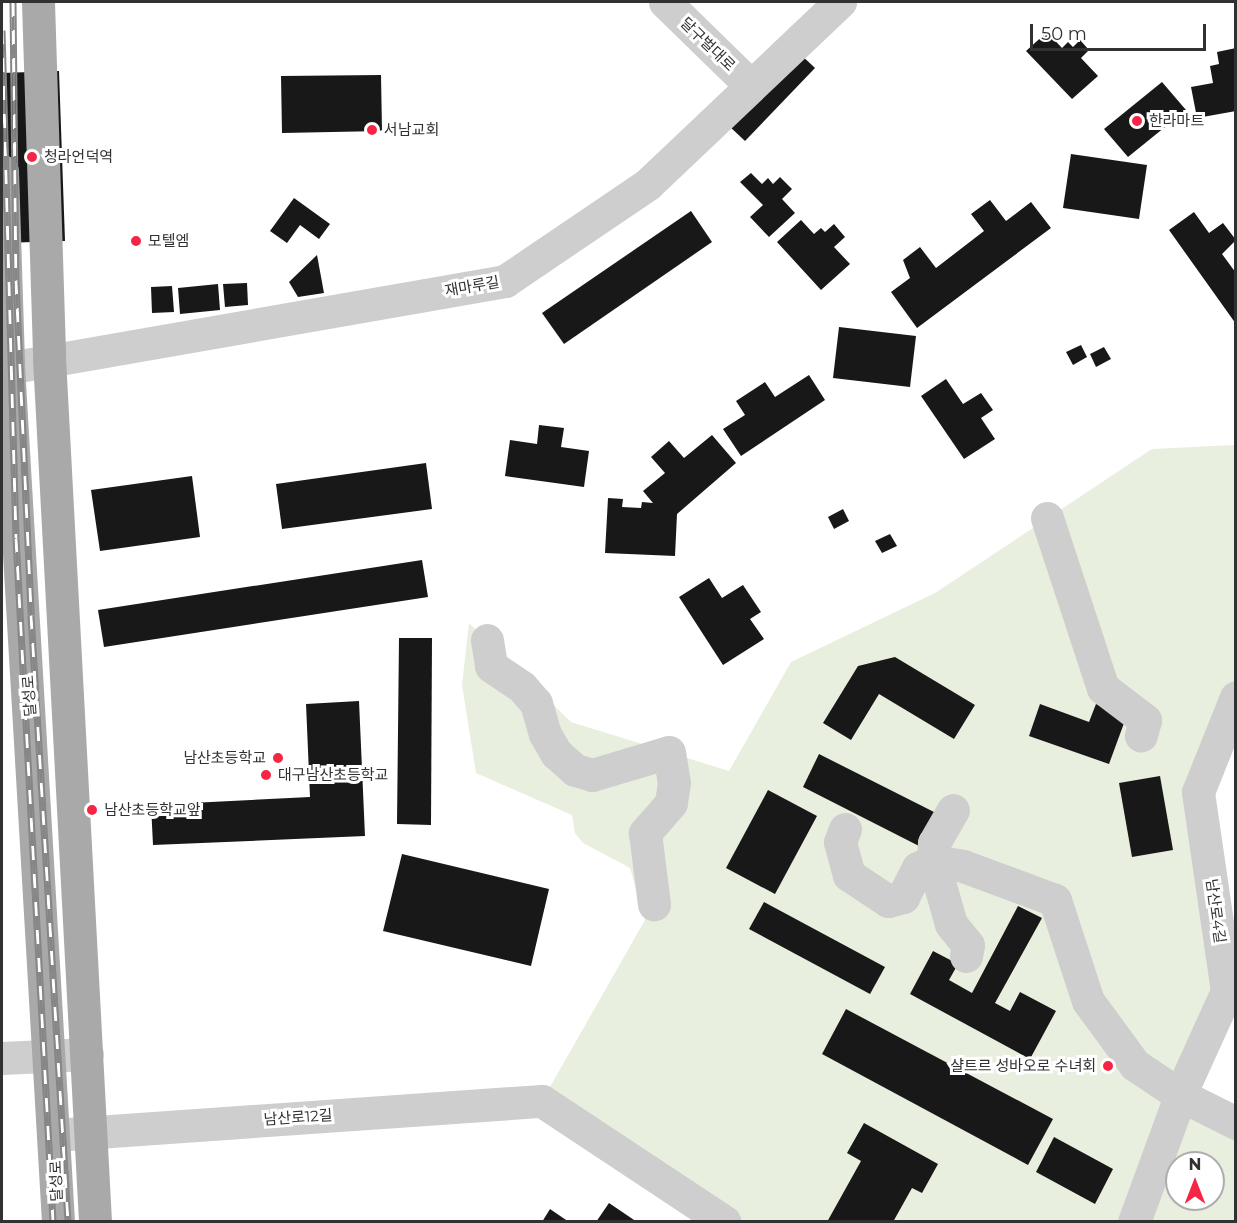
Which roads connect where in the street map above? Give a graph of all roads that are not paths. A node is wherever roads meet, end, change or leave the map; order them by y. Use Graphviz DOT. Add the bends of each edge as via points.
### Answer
graph roads {
  1 [pos="38,2"];
  2 [pos="665,2"];
  3 [pos="840,2"];
  4 [pos="751,86"];
  5 [pos="2,171"];
  6 [pos="49,358"];
  7 [pos="5,367"];
  8 [pos="1047,518"];
  9 [pos="487,640"];
  10 [pos="1236,697"];
  11 [pos="1141,735"];
  12 [pos="953,810"];
  13 [pos="845,829"];
  14 [pos="933,861"];
  15 [pos="654,904"];
  16 [pos="1236,951"];
  17 [pos="966,956"];
  18 [pos="1227,991"];
  19 [pos="87,1054"];
  20 [pos="50,1056"];
  21 [pos="2,1058"];
  22 [pos="1180,1095"];
  23 [pos="1236,1123"];
  24 [pos="91,1132"];
  25 [pos="54,1135"];
  26 [pos="58,1221"];
  27 [pos="95,1221"];
  28 [pos="725,1221"];
  29 [pos="1134,1221"];
  1 -- 6 [label="main road"];
  2 -- 4 [label="street, 달구벌대로"];
  3 -- 4 [label="street, 재마루길"];
  4 -- 6 [label="street, 재마루길" via="648,184 505,281"];
  5 -- 7 [label="main road, 달성로"];
  6 -- 7 [label="street, 재마루길"];
  6 -- 19 [label="main road"];
  7 -- 20 [label="main road, 달성로"];
  8 -- 11 [label="street" via="1103,688 1144,720"];
  9 -- 15 [label="street" via="491,666 533,692 545,734 556,753 575,770 591,775 669,752 674,783 671,802 645,833"];
  10 -- 18 [label="street, 남산로4길" via="1198,792"];
  12 -- 14 [label="street" via="934,843"];
  13 -- 14 [label="street" via="840,842 849,875 888,902 903,897 918,868"];
  14 -- 17 [label="street" via="951,924 968,945"];
  14 -- 22 [label="street" via="963,866 1055,900 1088,1001 1135,1065"];
  16 -- 18 [label="street"];
  18 -- 22 [label="street"];
  19 -- 20 [label="street"];
  19 -- 24 [label="main road"];
  20 -- 21 [label="street"];
  20 -- 25 [label="main road, 달성로"];
  22 -- 23 [label="street"];
  22 -- 29 [label="street"];
  24 -- 25 [label="street, 남산로12길"];
  24 -- 27 [label="main road"];
  24 -- 28 [label="street, 남산로12길" via="542,1101"];
  25 -- 26 [label="main road, 달성로"];
}
